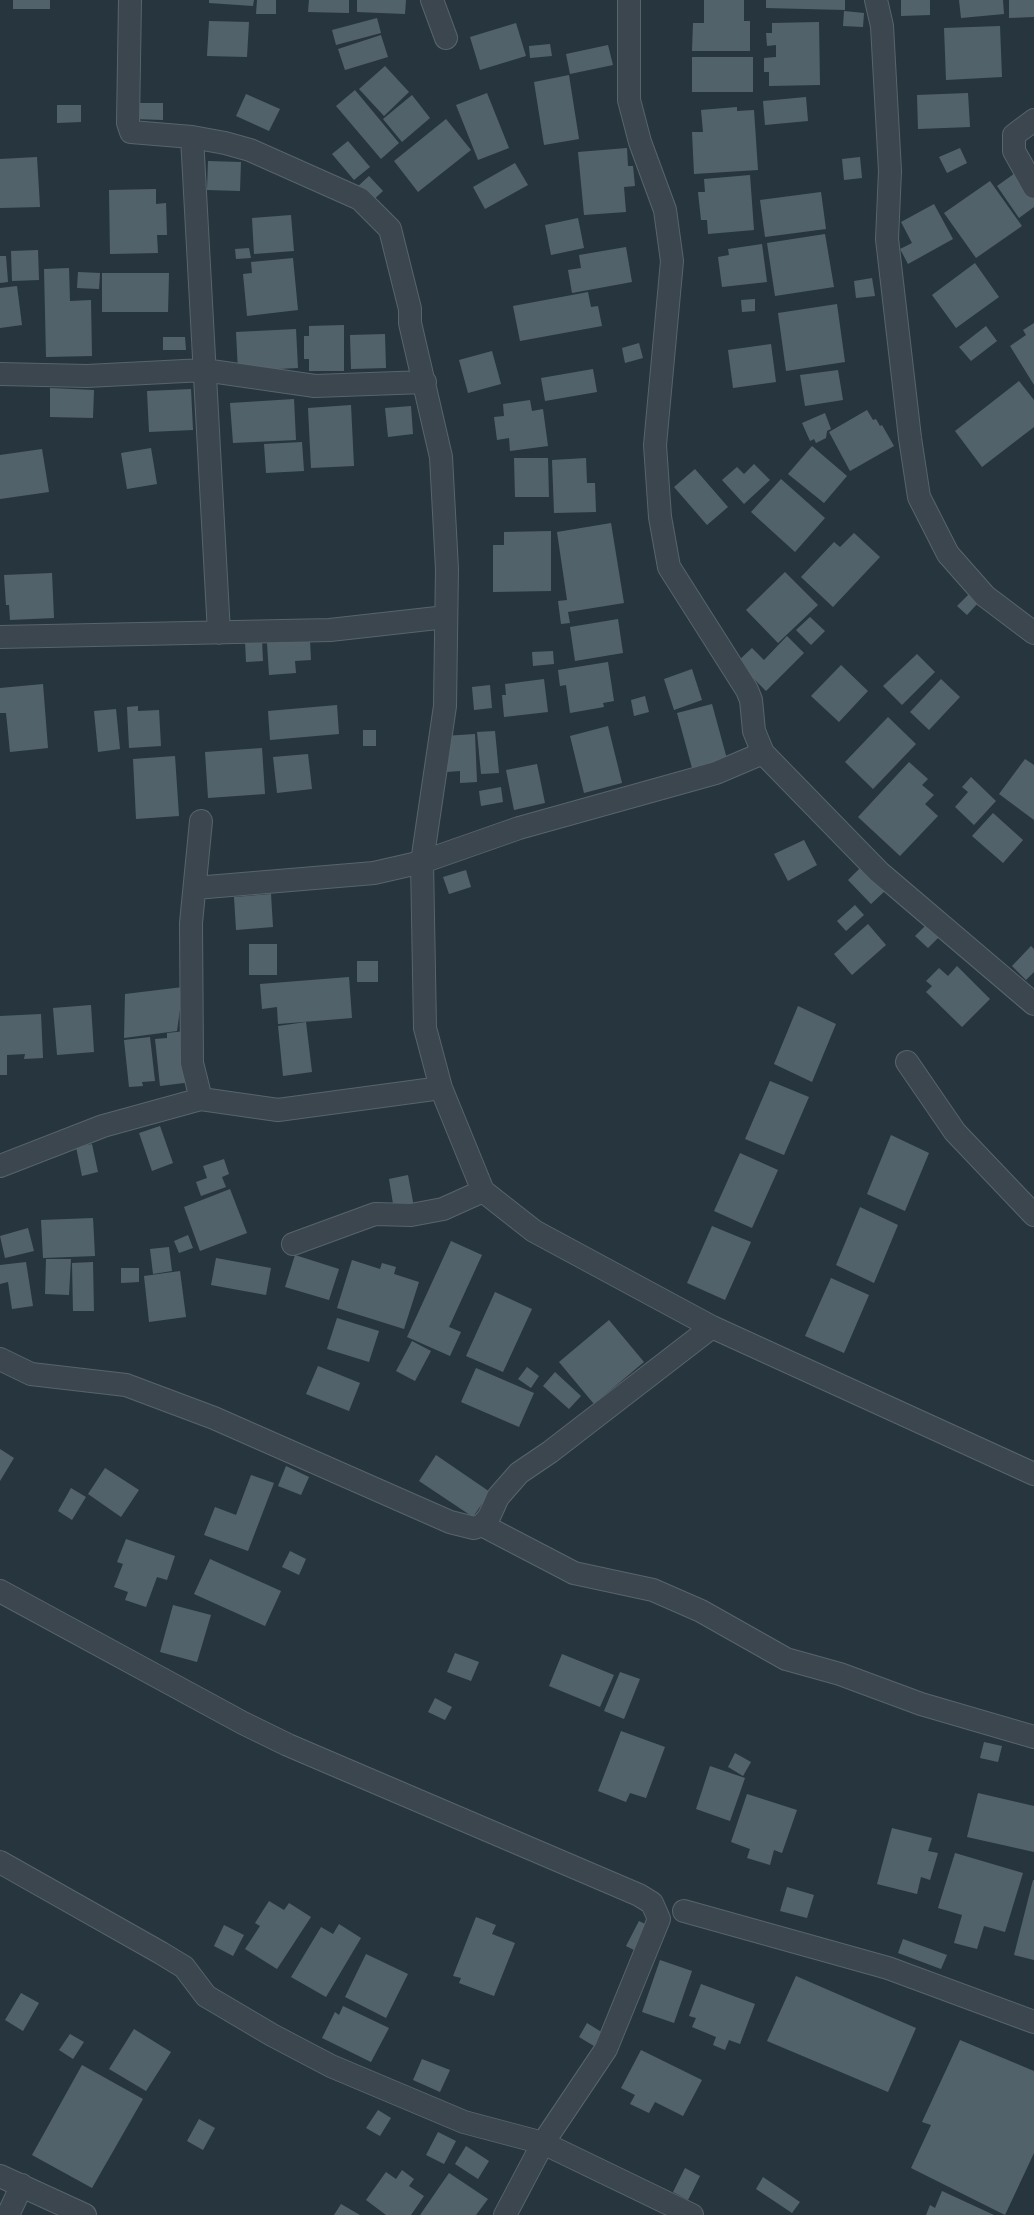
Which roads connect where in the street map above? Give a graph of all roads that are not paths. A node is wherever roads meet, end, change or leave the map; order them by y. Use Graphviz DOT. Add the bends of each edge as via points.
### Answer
graph roads {
  1 [pos="130,0"];
  2 [pos="432,0"];
  3 [pos="629,0"];
  4 [pos="876,0"];
  5 [pos="446,38"];
  6 [pos="1034,120"];
  7 [pos="192,137"];
  8 [pos="1034,187"];
  9 [pos="204,370"];
  10 [pos="0,374"];
  11 [pos="425,382"];
  12 [pos="446,617"];
  13 [pos="1034,633"];
  14 [pos="219,634"];
  15 [pos="0,637"];
  16 [pos="763,753"];
  17 [pos="201,821"];
  18 [pos="422,862"];
  19 [pos="195,888"];
  20 [pos="1034,1004"];
  21 [pos="907,1062"];
  22 [pos="441,1088"];
  23 [pos="201,1099"];
  24 [pos="0,1166"];
  25 [pos="483,1191"];
  26 [pos="1034,1215"];
  27 [pos="293,1244"];
  28 [pos="712,1327"];
  29 [pos="0,1359"];
  30 [pos="1034,1474"];
  31 [pos="482,1525"];
  32 [pos="0,1591"];
  33 [pos="1034,1737"];
  34 [pos="0,1862"];
  35 [pos="684,1911"];
  36 [pos="1034,2022"];
  37 [pos="543,2143"];
  38 [pos="0,2176"];
  39 [pos="22,2185"];
  40 [pos="8,2215"];
  41 [pos="85,2215"];
  42 [pos="505,2215"];
  43 [pos="692,2215"];
  1 -- 7 [label="street" via="128,123 131,132"];
  2 -- 5 [label="street"];
  3 -- 16 [label="street" via="630,100 640,142 665,210 672,260 655,445 660,517 669,567 747,690 754,731"];
  4 -- 13 [label="street" via="882,26 889,162 887,239 919,498 948,554 985,596"];
  6 -- 8 [label="street" via="1014,135 1014,151"];
  7 -- 9 [label="street"];
  7 -- 11 [label="street" via="250,150 334,186 360,199 390,229"];
  9 -- 10 [label="street" via="87,376"];
  9 -- 11 [label="street" via="315,386"];
  9 -- 14 [label="street"];
  11 -- 12 [label="street" via="441,457"];
  12 -- 14 [label="street" via="330,630"];
  12 -- 18 [label="street" via="445,706"];
  14 -- 15 [label="street"];
  16 -- 18 [label="street" via="716,773 519,828"];
  16 -- 20 [label="street" via="878,872"];
  17 -- 19 [label="street"];
  18 -- 19 [label="street" via="374,874"];
  18 -- 22 [label="street" via="425,1028"];
  19 -- 23 [label="street" via="191,923 192,1063"];
  21 -- 26 [label="street" via="955,1132"];
  22 -- 23 [label="street" via="278,1110"];
  22 -- 25 [label="street"];
  23 -- 24 [label="street" via="103,1126"];
  25 -- 27 [label="street" via="443,1209 411,1215 375,1214"];
  25 -- 28 [label="street" via="534,1231"];
  28 -- 30 [label="street"];
  28 -- 31 [label="street" via="519,1473 498,1497"];
  29 -- 31 [label="street" via="31,1374 126,1385 214,1418 450,1522 474,1528"];
  31 -- 33 [label="street" via="574,1573 653,1590 701,1611 786,1659"];
  32 -- 37 [label="street" via="288,1745 652,1903 659,1919 606,2050"];
  34 -- 37 [label="street" via="161,1952 184,1968 206,1996 331,2066 464,2122"];
  35 -- 36 [label="street" via="888,1968"];
  37 -- 42 [label="street"];
  37 -- 43 [label="street"];
  38 -- 39 [label="street"];
  39 -- 40 [label="street"];
  39 -- 41 [label="street"];
}
